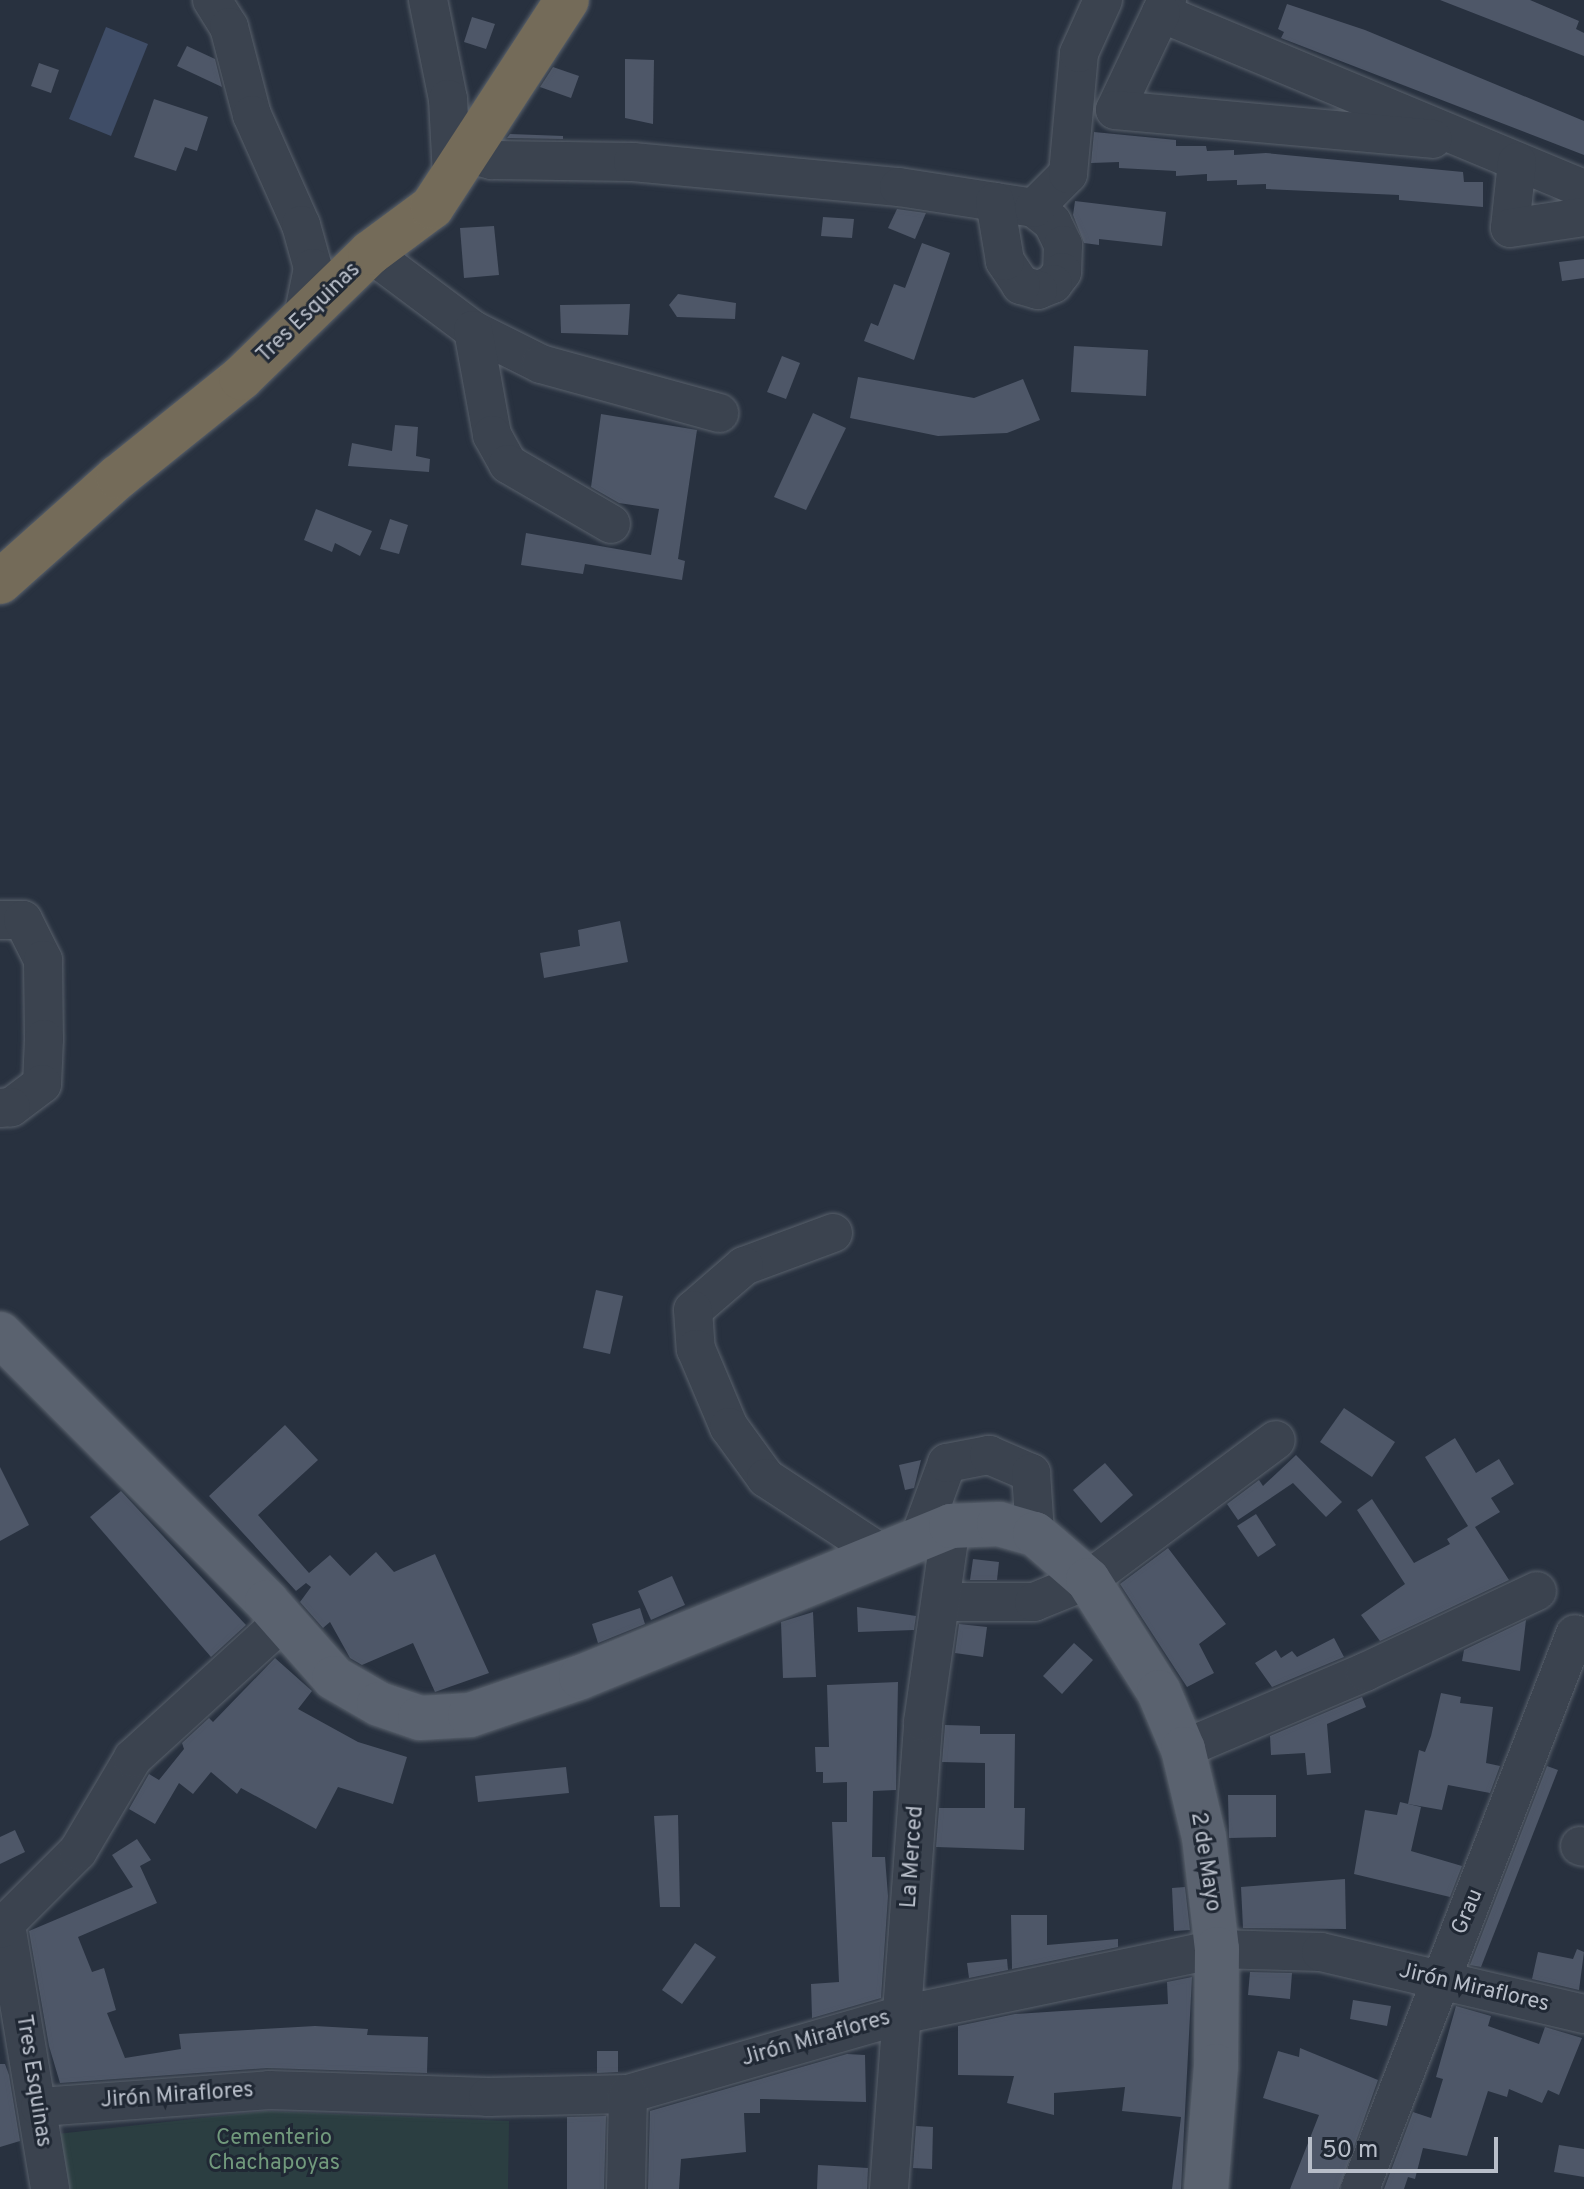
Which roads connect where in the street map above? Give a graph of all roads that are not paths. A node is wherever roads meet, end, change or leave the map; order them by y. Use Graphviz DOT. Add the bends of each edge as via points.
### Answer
graph roads {
  1 [pos="212,0"];
  2 [pos="428,0"];
  3 [pos="567,0"];
  4 [pos="1103,0"];
  5 [pos="1164,6"];
  6 [pos="1472,143"];
  7 [pos="1517,162"];
  8 [pos="458,164"];
  9 [pos="1582,189"];
  10 [pos="995,202"];
  11 [pos="1034,208"];
  12 [pos="370,253"];
  13 [pos="302,322"];
  14 [pos="473,330"];
  15 [pos="719,413"];
  16 [pos="611,524"];
  17 [pos="0,582"];
  18 [pos="0,920"];
  19 [pos="0,1108"];
  20 [pos="833,1233"];
  21 [pos="0,1334"];
  22 [pos="1276,1440"];
  23 [pos="1035,1534"];
  24 [pos="918,1540"];
  25 [pos="1082,1573"];
  26 [pos="1537,1591"];
  27 [pos="941,1602"];
  28 [pos="282,1622"];
  29 [pos="1575,1634"];
  30 [pos="1183,1749"];
  31 [pos="3,1927"];
  32 [pos="1217,1949"];
  33 [pos="1439,1979"];
  34 [pos="1584,2014"];
  35 [pos="901,2015"];
  36 [pos="628,2094"];
  37 [pos="40,2107"];
  38 [pos="50,2189"];
  39 [pos="626,2189"];
  40 [pos="889,2189"];
  41 [pos="1206,2189"];
  42 [pos="1360,2189"];
  1 -- 13 [label="street" via="229,27 252,115 301,225 313,268"];
  2 -- 8 [label="street"];
  3 -- 8 [label="highway, Tres Esquinas"];
  4 -- 11 [label="street" via="1079,53 1068,174"];
  5 -- 6 [label="street"];
  5 -- 6 [label="street" via="1115,110"];
  6 -- 7 [label="street"];
  7 -- 9 [label="street"];
  7 -- 9 [label="street" via="1510,228"];
  8 -- 10 [label="street" via="649,163 899,187"];
  8 -- 12 [label="highway, Tres Esquinas" via="432,207"];
  10 -- 11 [label="street"];
  10 -- 11 [label="street" via="1005,261 1021,285 1038,290 1059,279 1064,258 1058,232"];
  12 -- 13 [label="highway, Tres Esquinas"];
  12 -- 14 [label="street"];
  13 -- 17 [label="highway, Tres Esquinas"];
  14 -- 15 [label="street" via="541,364"];
  14 -- 16 [label="street" via="492,435 508,464"];
  18 -- 19 [label="street" via="23,920 43,960 44,1039 42,1084 11,1107"];
  20 -- 24 [label="street" via="744,1266 693,1310 696,1349 729,1427 766,1478"];
  21 -- 28 [label="main road"];
  22 -- 25 [label="street"];
  23 -- 24 [label="main road" via="999,1524"];
  23 -- 24 [label="street, La Merced" via="1031,1473 989,1455 947,1463"];
  23 -- 25 [label="main road, 2 de Mayo"];
  24 -- 27 [label="street, La Merced"];
  24 -- 28 [label="main road" via="665,1645 470,1715 420,1718 379,1704 334,1678"];
  25 -- 27 [label="street" via="1034,1602"];
  25 -- 30 [label="main road, 2 de Mayo" via="1159,1692"];
  26 -- 30 [label="street" via="1379,1666"];
  27 -- 35 [label="street, La Merced" via="923,1722"];
  28 -- 31 [label="street" via="133,1758 78,1851"];
  29 -- 33 [label="street, Grau" via="1509,1814"];
  30 -- 32 [label="main road, 2 de Mayo" via="1204,1837"];
  31 -- 37 [label="street, Tres Esquinas"];
  32 -- 33 [label="street, Jirón Miraflores" via="1321,1952"];
  32 -- 35 [label="street, Jirón Miraflores"];
  32 -- 41 [label="main road, 2 de Mayo" via="1216,2066"];
  33 -- 34 [label="street, Jirón Miraflores"];
  33 -- 42 [label="street, Grau"];
  35 -- 36 [label="street, Jirón Miraflores"];
  35 -- 40 [label="street, La Merced"];
  36 -- 37 [label="street, Jirón Miraflores" via="488,2097 255,2091"];
  36 -- 39 [label="street"];
  37 -- 38 [label="street, Tres Esquinas"];
}
